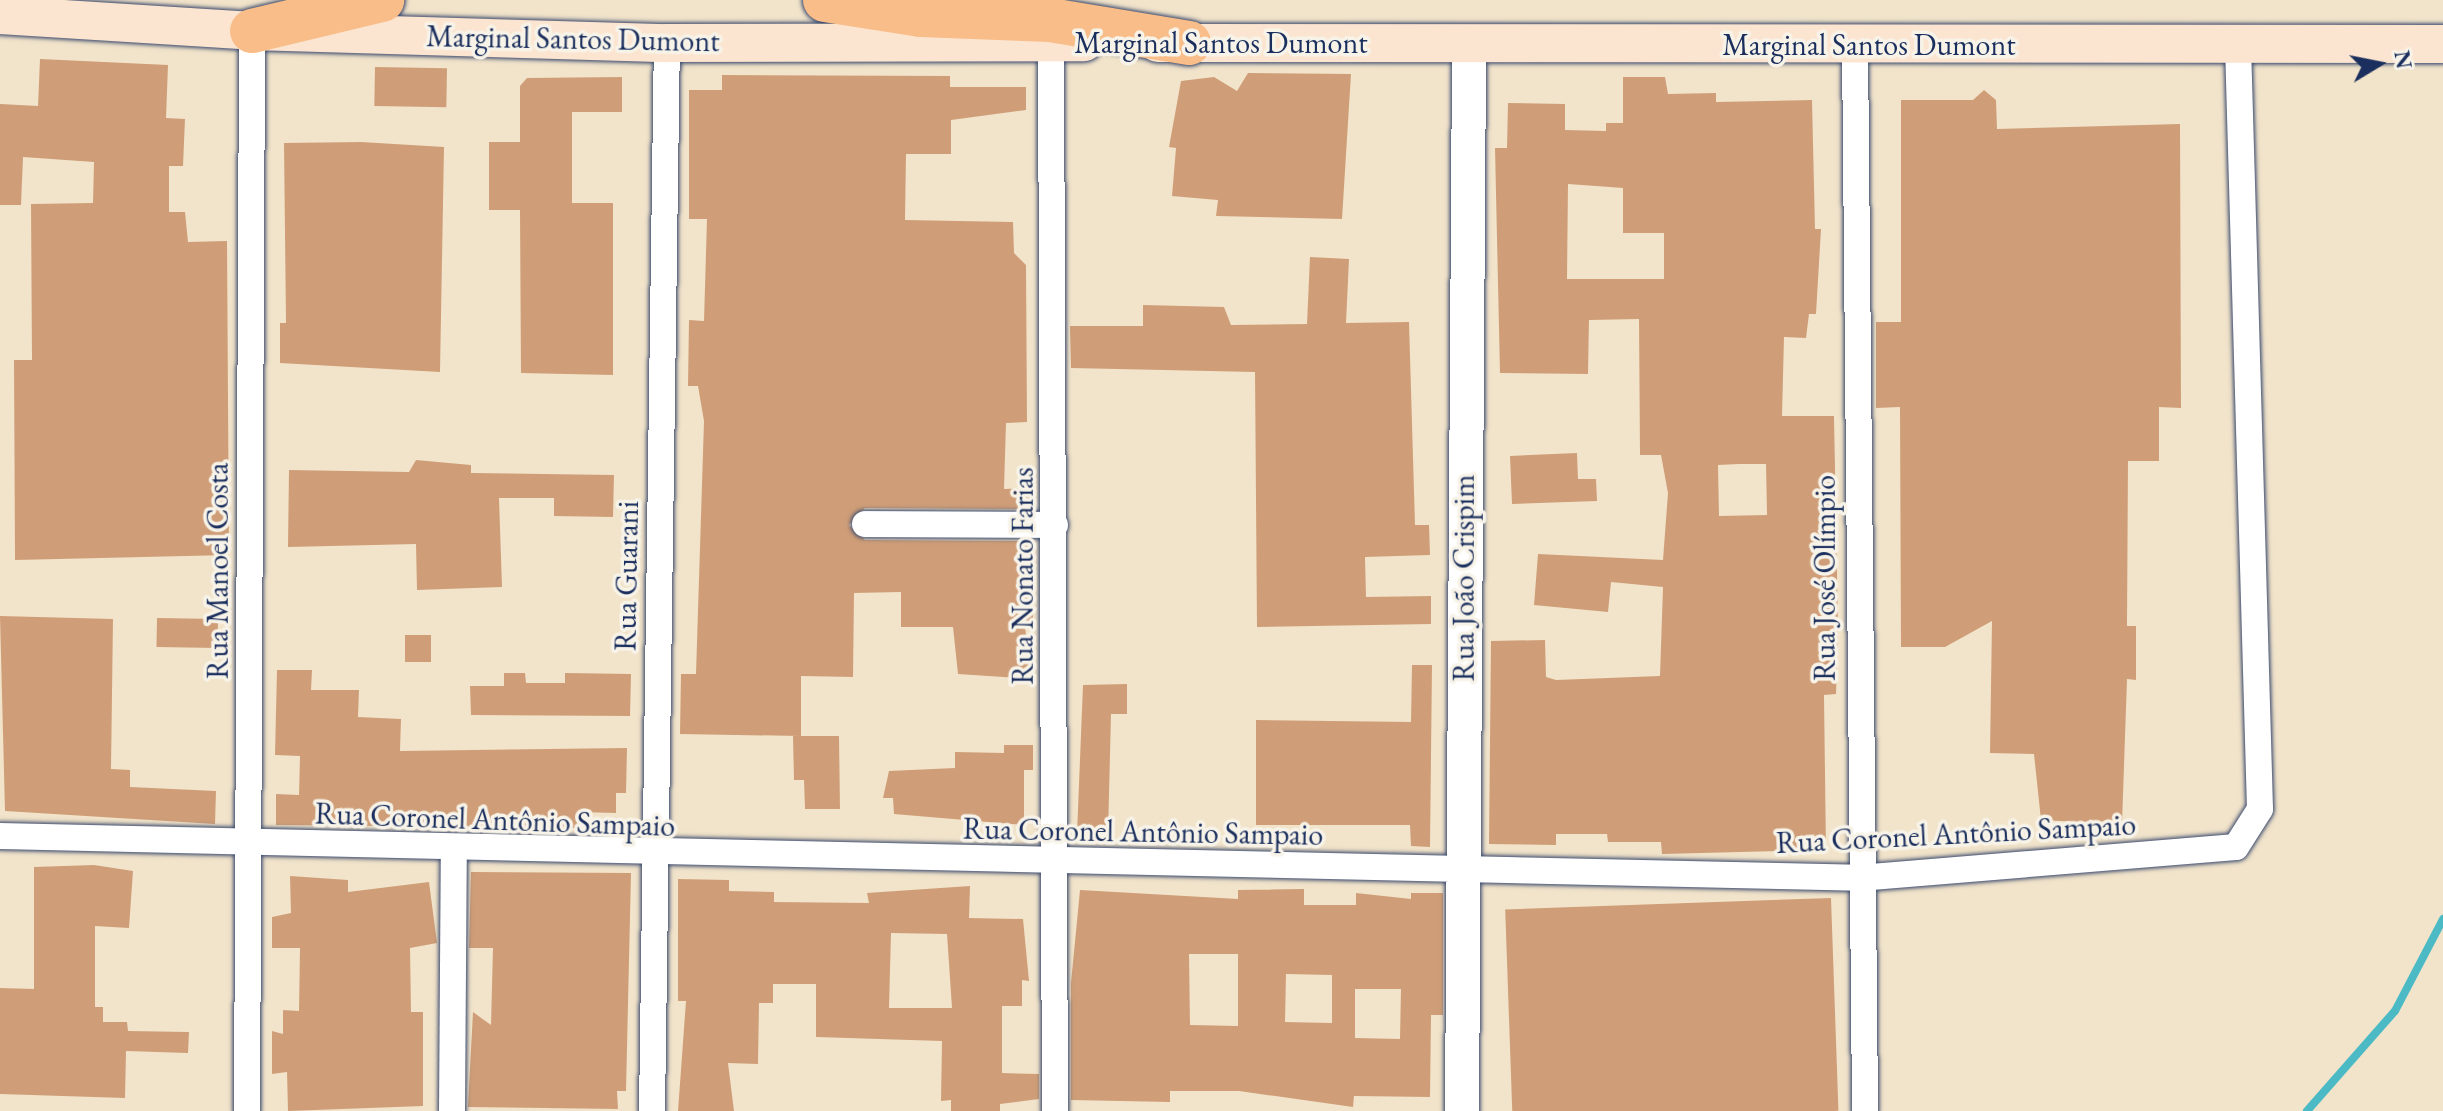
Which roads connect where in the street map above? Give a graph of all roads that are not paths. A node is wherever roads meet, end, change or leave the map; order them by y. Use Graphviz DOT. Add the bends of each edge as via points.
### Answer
graph roads {
  1 [pos="382,0"];
  2 [pos="825,0"];
  3 [pos="0,15"];
  4 [pos="252,31"];
  5 [pos="1051,41"];
  6 [pos="667,43"];
  7 [pos="1189,43"];
  8 [pos="1469,44"];
  9 [pos="2238,44"];
  10 [pos="2443,44"];
  11 [pos="1855,46"];
  12 [pos="865,524"];
  13 [pos="1055,525"];
  14 [pos="0,836"];
  15 [pos="249,846"];
  16 [pos="454,849"];
  17 [pos="654,856"];
  18 [pos="1056,863"];
  19 [pos="1462,870"];
  20 [pos="1859,878"];
  21 [pos="247,1111"];
  22 [pos="452,1111"];
  23 [pos="652,1111"];
  24 [pos="1055,1111"];
  25 [pos="1462,1111"];
  26 [pos="1865,1111"];
  1 -- 4 [label="highway"];
  2 -- 7 [label="highway" via="921,15 1050,20"];
  3 -- 4 [label="main road, Marginal Santos Dumont"];
  4 -- 6 [label="main road, Marginal Santos Dumont"];
  4 -- 15 [label="street, Rua Manoel Costa"];
  5 -- 6 [label="main road, Marginal Santos Dumont"];
  5 -- 7 [label="main road, Marginal Santos Dumont"];
  5 -- 13 [label="street, Rua Nonato Farias"];
  6 -- 17 [label="street, Rua Guarani"];
  7 -- 8 [label="main road, Marginal Santos Dumont"];
  8 -- 11 [label="main road, Marginal Santos Dumont"];
  8 -- 19 [label="street, Rua João Crispim"];
  9 -- 10 [label="main road, Marginal Santos Dumont"];
  9 -- 11 [label="main road, Marginal Santos Dumont"];
  9 -- 20 [label="street, Rua Coronel Antônio Sampaio" via="2260,809 2247,839 2219,851"];
  11 -- 20 [label="street, Rua José Olímpio"];
  12 -- 13 [label="street"];
  13 -- 18 [label="street, Rua Nonato Farias"];
  14 -- 15 [label="street, Rua Coronel Antônio Sampaio"];
  15 -- 16 [label="street, Rua Coronel Antônio Sampaio"];
  15 -- 21 [label="street, Rua Manoel Costa"];
  16 -- 17 [label="street, Rua Coronel Antônio Sampaio"];
  16 -- 22 [label="street"];
  17 -- 18 [label="street, Rua Coronel Antônio Sampaio"];
  17 -- 23 [label="street, Rua Guarani"];
  18 -- 19 [label="street, Rua Coronel Antônio Sampaio"];
  18 -- 24 [label="street, Rua Nonato Farias"];
  19 -- 20 [label="street, Rua Coronel Antônio Sampaio"];
  19 -- 25 [label="street, Rua João Crispim"];
  20 -- 26 [label="street, Rua José Olímpio"];
}
